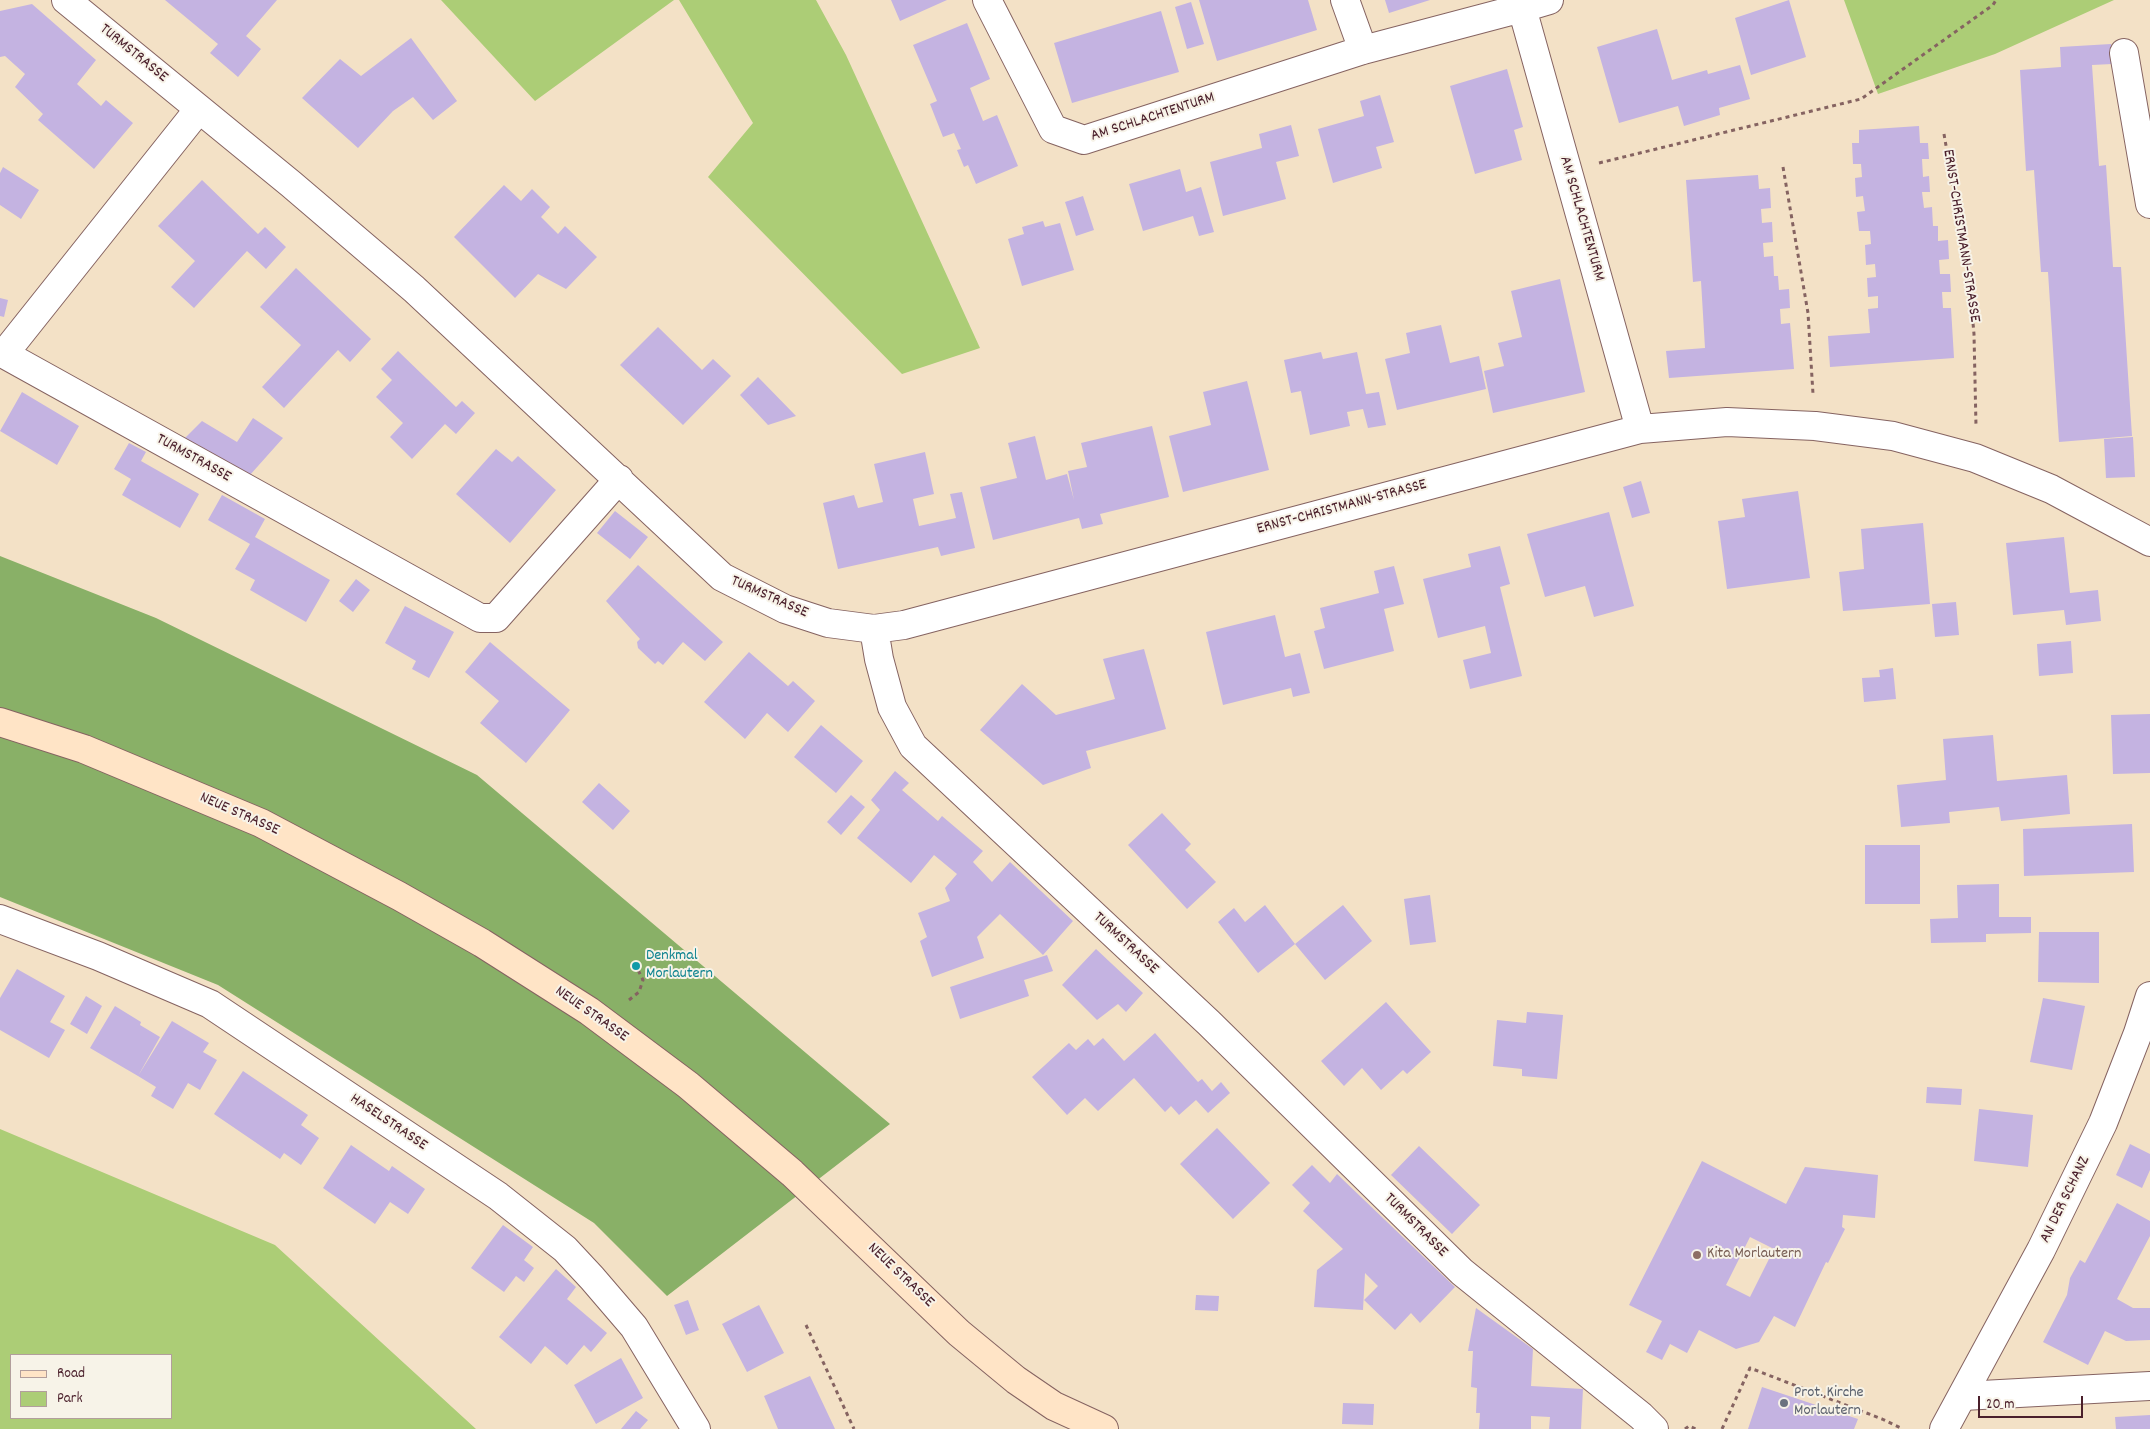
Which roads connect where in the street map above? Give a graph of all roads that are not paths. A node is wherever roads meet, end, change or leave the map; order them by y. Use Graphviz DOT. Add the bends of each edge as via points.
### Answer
graph roads {
  1 [pos="66,0"];
  2 [pos="987,0"];
  3 [pos="1345,0"];
  4 [pos="1549,0"];
  5 [pos="1522,8"];
  6 [pos="1362,50"];
  7 [pos="2124,53"];
  8 [pos="199,109"];
  9 [pos="2150,204"];
  10 [pos="1640,429"];
  11 [pos="619,479"];
  12 [pos="2150,542"];
  13 [pos="874,629"];
  14 [pos="0,722"];
  15 [pos="0,919"];
  16 [pos="2150,996"];
  17 [pos="2150,1386"];
  18 [pos="1963,1396"];
  19 [pos="696,1429"];
  20 [pos="1104,1429"];
  21 [pos="1654,1429"];
  22 [pos="1944,1429"];
  1 -- 8 [label="street, TURMSTRASSE"];
  2 -- 6 [label="street, AM SCHLACHTENTURM" via="1053,129 1084,140"];
  3 -- 6 [label="street"];
  4 -- 5 [label="street, AM SCHLACHTENTURM"];
  5 -- 6 [label="street, AM SCHLACHTENTURM"];
  5 -- 10 [label="street, AM SCHLACHTENTURM"];
  7 -- 9 [label="street"];
  8 -- 11 [label="street, TURMSTRASSE" via="414,289"];
  8 -- 11 [label="street, TURMSTRASSE" via="4,354 480,618 496,618"];
  10 -- 12 [label="street, ERNST-CHRISTMANN-STRASSE" via="1727,422 1815,426 1893,436 1975,458 2051,489"];
  10 -- 13 [label="street, ERNST-CHRISTMANN-STRASSE" via="904,624"];
  11 -- 13 [label="street, TURMSTRASSE" via="722,577 785,609 828,623"];
  13 -- 21 [label="street, TURMSTRASSE" via="892,708 913,746 1209,1023 1462,1272"];
  14 -- 20 [label="main road, NEUE STRASSE" via="84,749 261,823 482,943 589,1011 688,1085 792,1172 959,1333 1016,1380 1054,1406"];
  15 -- 19 [label="street, HASELSTRASSE" via="210,1004 498,1196 565,1249 634,1327"];
  16 -- 18 [label="street, AN DER SCHANZ" via="2103,1123 2041,1250"];
  17 -- 18 [label="street"];
  18 -- 22 [label="street, AN DER SCHANZ"];
}
